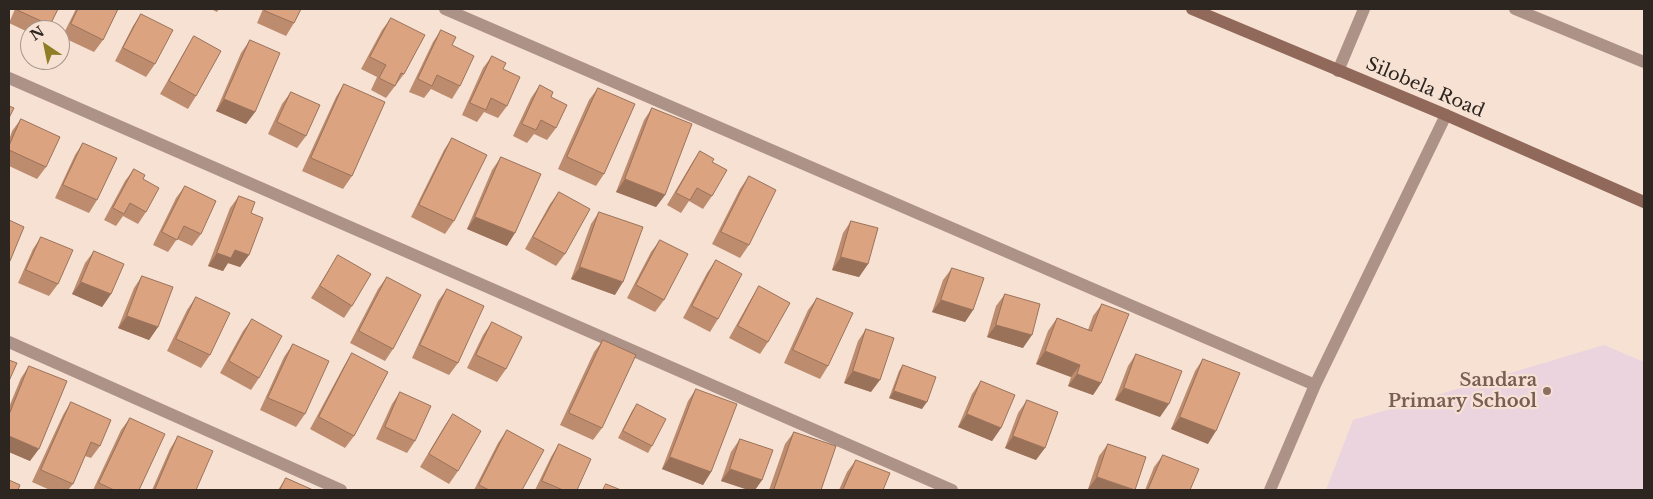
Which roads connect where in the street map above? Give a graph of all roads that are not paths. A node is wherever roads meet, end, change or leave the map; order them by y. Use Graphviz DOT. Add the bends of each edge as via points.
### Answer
graph roads {
  1 [pos="445,9"];
  2 [pos="1192,9"];
  3 [pos="1364,9"];
  4 [pos="1515,9"];
  5 [pos="1644,62"];
  6 [pos="1338,71"];
  7 [pos="9,78"];
  8 [pos="1446,115"];
  9 [pos="1644,202"];
  10 [pos="9,342"];
  11 [pos="1315,385"];
  12 [pos="341,490"];
  13 [pos="952,490"];
  14 [pos="1270,490"];
  1 -- 11 [label="street"];
  2 -- 6 [label="street, Silobela Road"];
  3 -- 6 [label="street"];
  4 -- 5 [label="street"];
  6 -- 8 [label="street, Silobela Road"];
  7 -- 13 [label="street"];
  8 -- 9 [label="street, Silobela Road"];
  8 -- 11 [label="street"];
  10 -- 12 [label="street"];
  11 -- 14 [label="street"];
}
